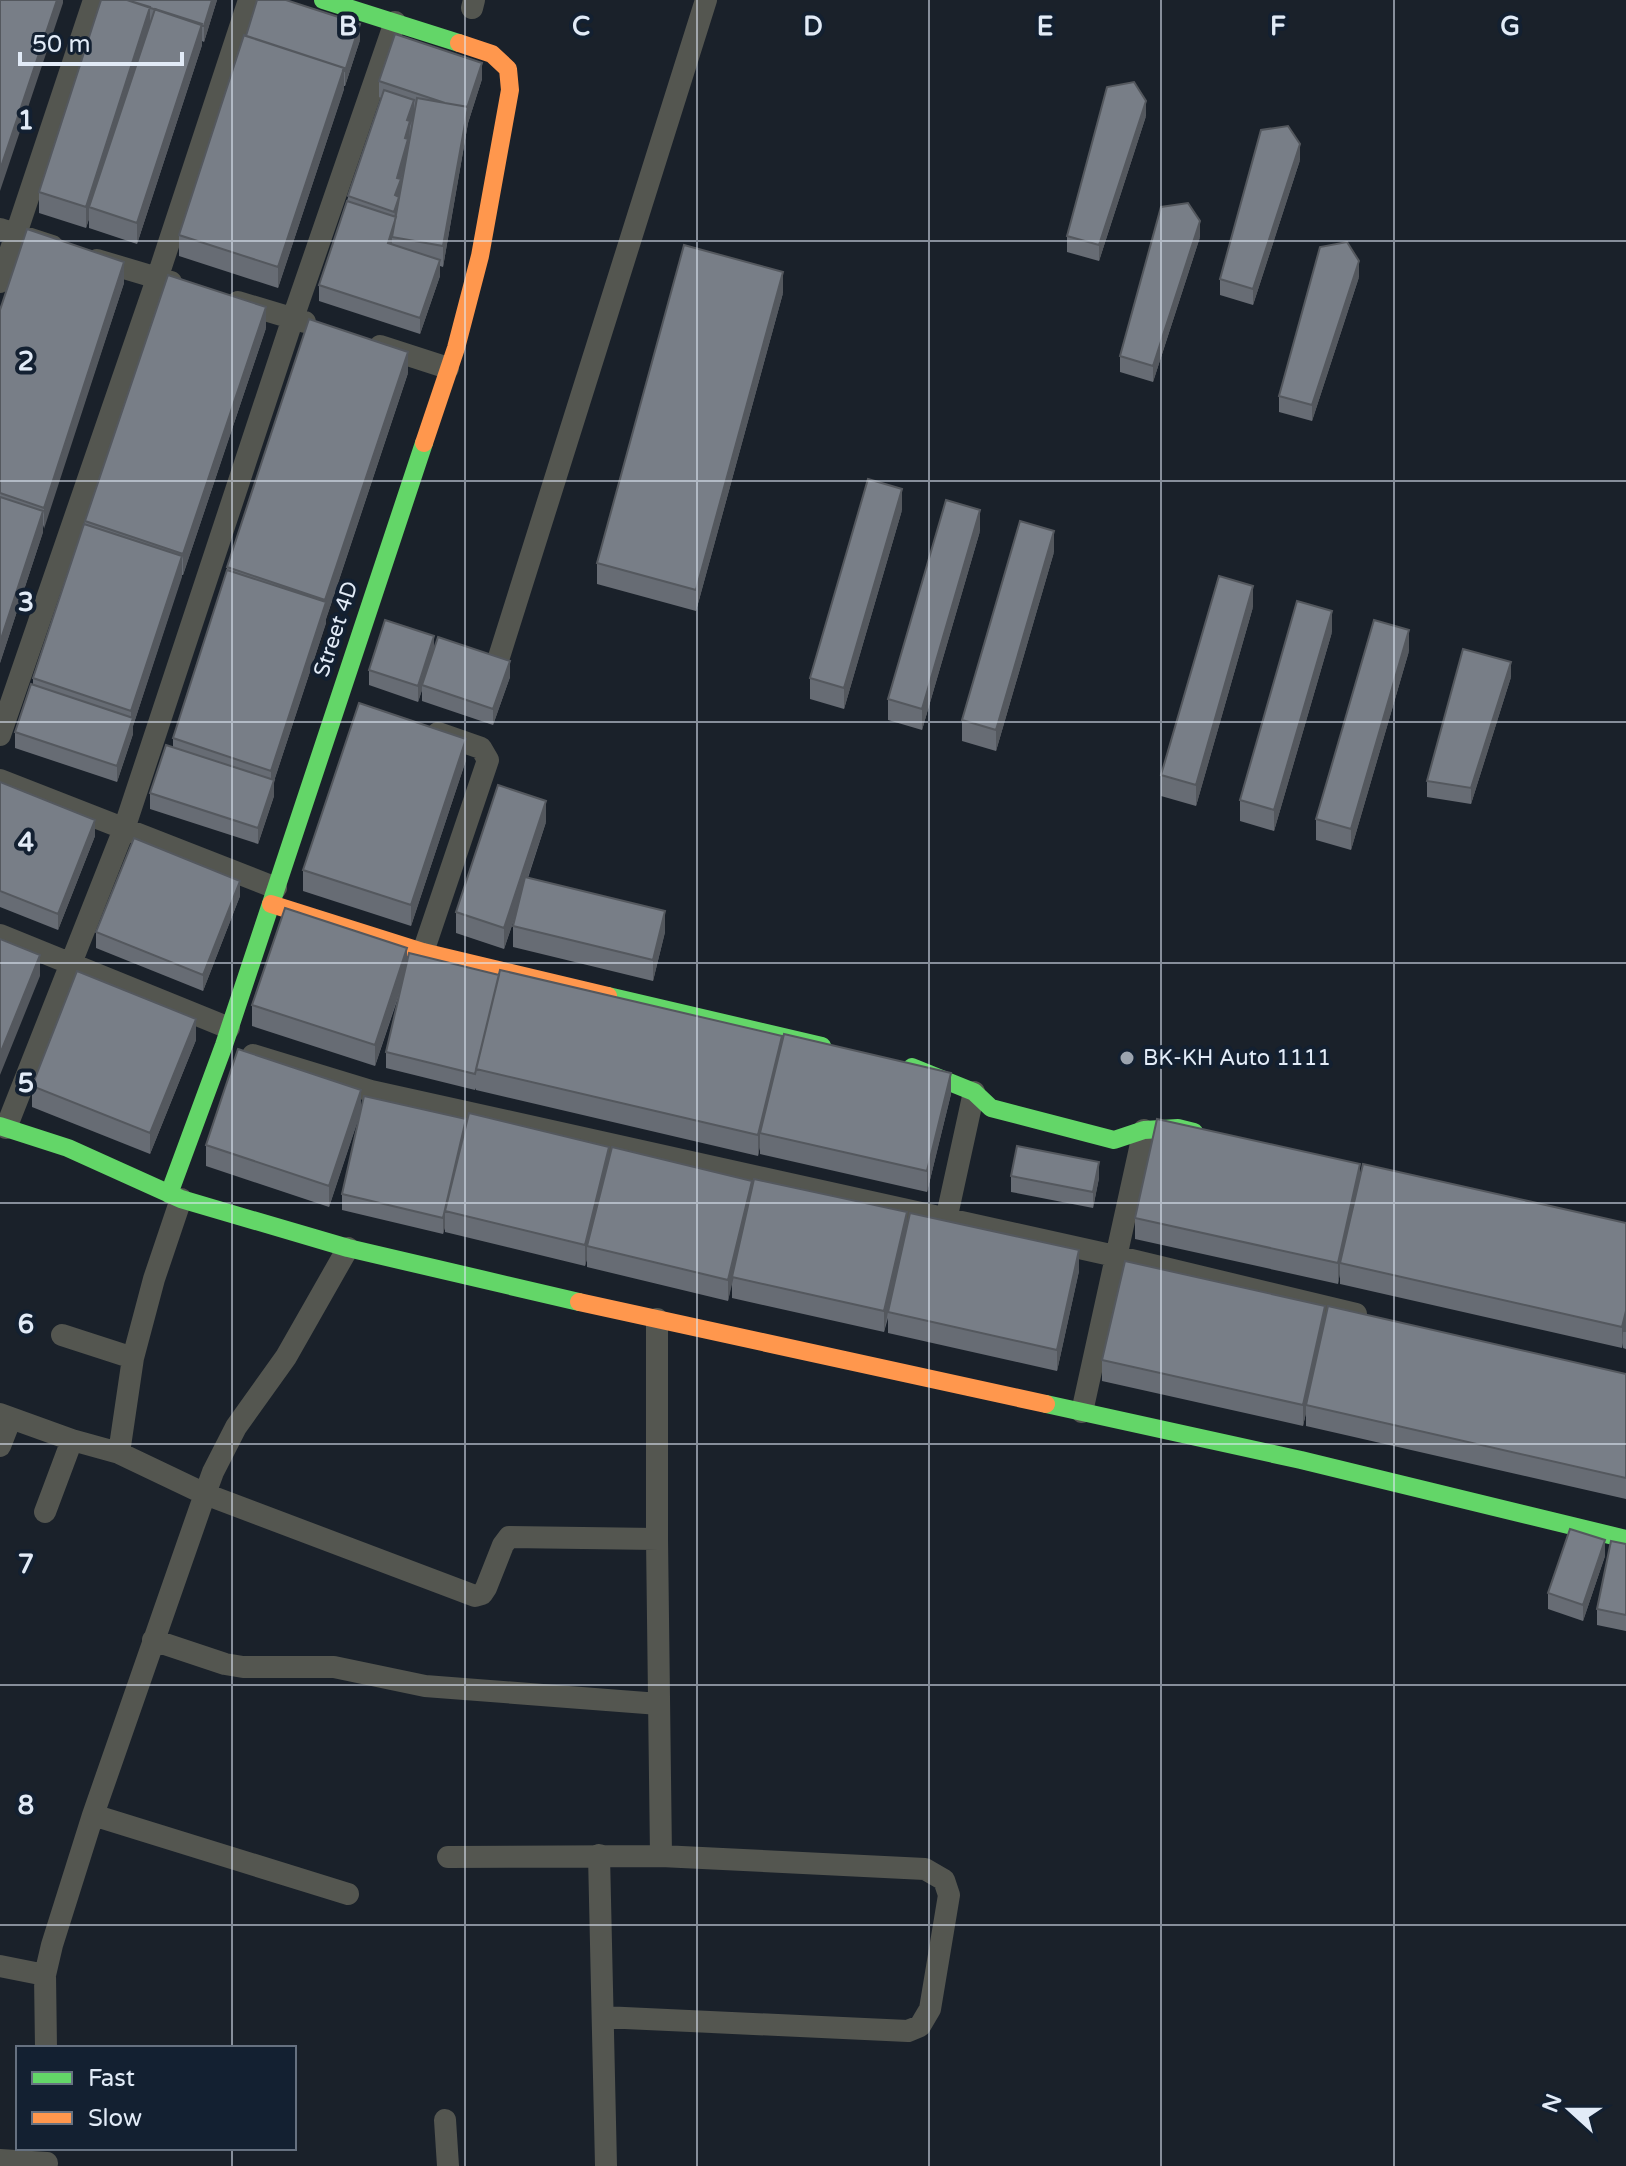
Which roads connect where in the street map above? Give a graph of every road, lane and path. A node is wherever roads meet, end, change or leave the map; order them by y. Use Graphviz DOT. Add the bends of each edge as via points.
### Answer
graph roads {
  1 [pos="94,0"];
  2 [pos="249,0"];
  3 [pos="323,0"];
  4 [pos="706,0"];
  5 [pos="395,22"];
  6 [pos="8,232"];
  7 [pos="157,279"];
  8 [pos="0,282"];
  9 [pos="188,287"];
  10 [pos="218,296"];
  11 [pos="293,318"];
  12 [pos="322,327"];
  13 [pos="364,341"];
  14 [pos="448,368"];
  15 [pos="499,657"];
  16 [pos="424,728"];
  17 [pos="0,735"];
  18 [pos="0,780"];
  19 [pos="124,829"];
  20 [pos="273,896"];
  21 [pos="0,935"];
  22 [pos="423,952"];
  23 [pos="72,965"];
  24 [pos="226,1037"];
  25 [pos="836,1049"];
  26 [pos="894,1063"];
  27 [pos="974,1092"];
  28 [pos="3,1127"];
  29 [pos="1144,1130"];
  30 [pos="1208,1135"];
  31 [pos="175,1197"];
  32 [pos="946,1220"];
  33 [pos="348,1248"];
  34 [pos="1115,1256"];
  35 [pos="657,1319"];
  36 [pos="1378,1319"];
  37 [pos="62,1335"];
  38 [pos="133,1358"];
  39 [pos="1082,1412"];
  40 [pos="6,1416"];
  41 [pos="72,1440"];
  42 [pos="0,1446"];
  43 [pos="119,1453"];
  44 [pos="205,1494"];
  45 [pos="45,1512"];
  46 [pos="657,1539"];
  47 [pos="1626,1539"];
  48 [pos="153,1640"];
  49 [pos="659,1704"];
  50 [pos="93,1815"];
  51 [pos="599,1855"];
  52 [pos="661,1856"];
  53 [pos="448,1857"];
  54 [pos="348,1894"];
  55 [pos="0,1966"];
  56 [pos="45,1975"];
  57 [pos="603,2017"];
  58 [pos="46,2046"];
  59 [pos="445,2120"];
  60 [pos="47,2159"];
  61 [pos="0,2160"];
  62 [pos="448,2166"];
  63 [pos="606,2166"];
  1 -- 6 [label="street"];
  2 -- 7 [label="street"];
  3 -- 5 [label="street"];
  4 -- 15 [label="street"];
  5 -- 11 [label="street"];
  5 -- 14 [label="street, Street 4D" via="492,54 508,69 510,90 480,256"];
  6 -- 7 [label="street"];
  6 -- 8 [label="street"];
  7 -- 9 [label="street"];
  7 -- 17 [label="street"];
  10 -- 11 [label="street"];
  11 -- 12 [label="street"];
  11 -- 19 [label="street"];
  13 -- 14 [label="street"];
  14 -- 20 [label="street, Street 4D" via="345,702"];
  16 -- 22 [label="street" via="481,748 488,760"];
  18 -- 19 [label="street"];
  19 -- 20 [label="street"];
  19 -- 23 [label="street"];
  20 -- 22 [label="street"];
  20 -- 24 [label="street, Street 4D"];
  21 -- 23 [label="street"];
  22 -- 25 [label="street"];
  23 -- 24 [label="street"];
  23 -- 28 [label="street"];
  24 -- 31 [label="street, Street 4D"];
  24 -- 32 [label="street" via="371,1091"];
  26 -- 27 [label="street"];
  27 -- 29 [label="street" via="991,1108 1114,1140"];
  27 -- 32 [label="street"];
  28 -- 31 [label="street" via="68,1148"];
  29 -- 30 [label="street" via="1178,1128"];
  29 -- 34 [label="street"];
  31 -- 33 [label="street"];
  31 -- 38 [label="street"];
  32 -- 34 [label="street"];
  33 -- 35 [label="street"];
  33 -- 44 [label="street" via="286,1357 236,1427"];
  34 -- 36 [label="street"];
  34 -- 39 [label="street"];
  35 -- 39 [label="street"];
  35 -- 46 [label="street"];
  37 -- 38 [label="street"];
  38 -- 43 [label="street"];
  39 -- 47 [label="street"];
  40 -- 41 [label="street"];
  40 -- 42 [label="street"];
  41 -- 43 [label="street"];
  41 -- 45 [label="street"];
  43 -- 44 [label="street"];
  44 -- 46 [label="street" via="475,1596 486,1588 509,1537"];
  44 -- 48 [label="street"];
  46 -- 49 [label="street"];
  48 -- 49 [label="street" via="243,1667 334,1667 425,1686"];
  48 -- 50 [label="street"];
  49 -- 52 [label="street"];
  50 -- 54 [label="street"];
  50 -- 56 [label="street"];
  51 -- 52 [label="street"];
  51 -- 53 [label="street"];
  51 -- 57 [label="street"];
  52 -- 57 [label="street" via="925,1869 944,1880 949,1895 930,2009 920,2026 908,2031"];
  55 -- 56 [label="street"];
  56 -- 58 [label="street"];
  57 -- 63 [label="street"];
  59 -- 62 [label="street"];
  60 -- 61 [label="street"];
}
